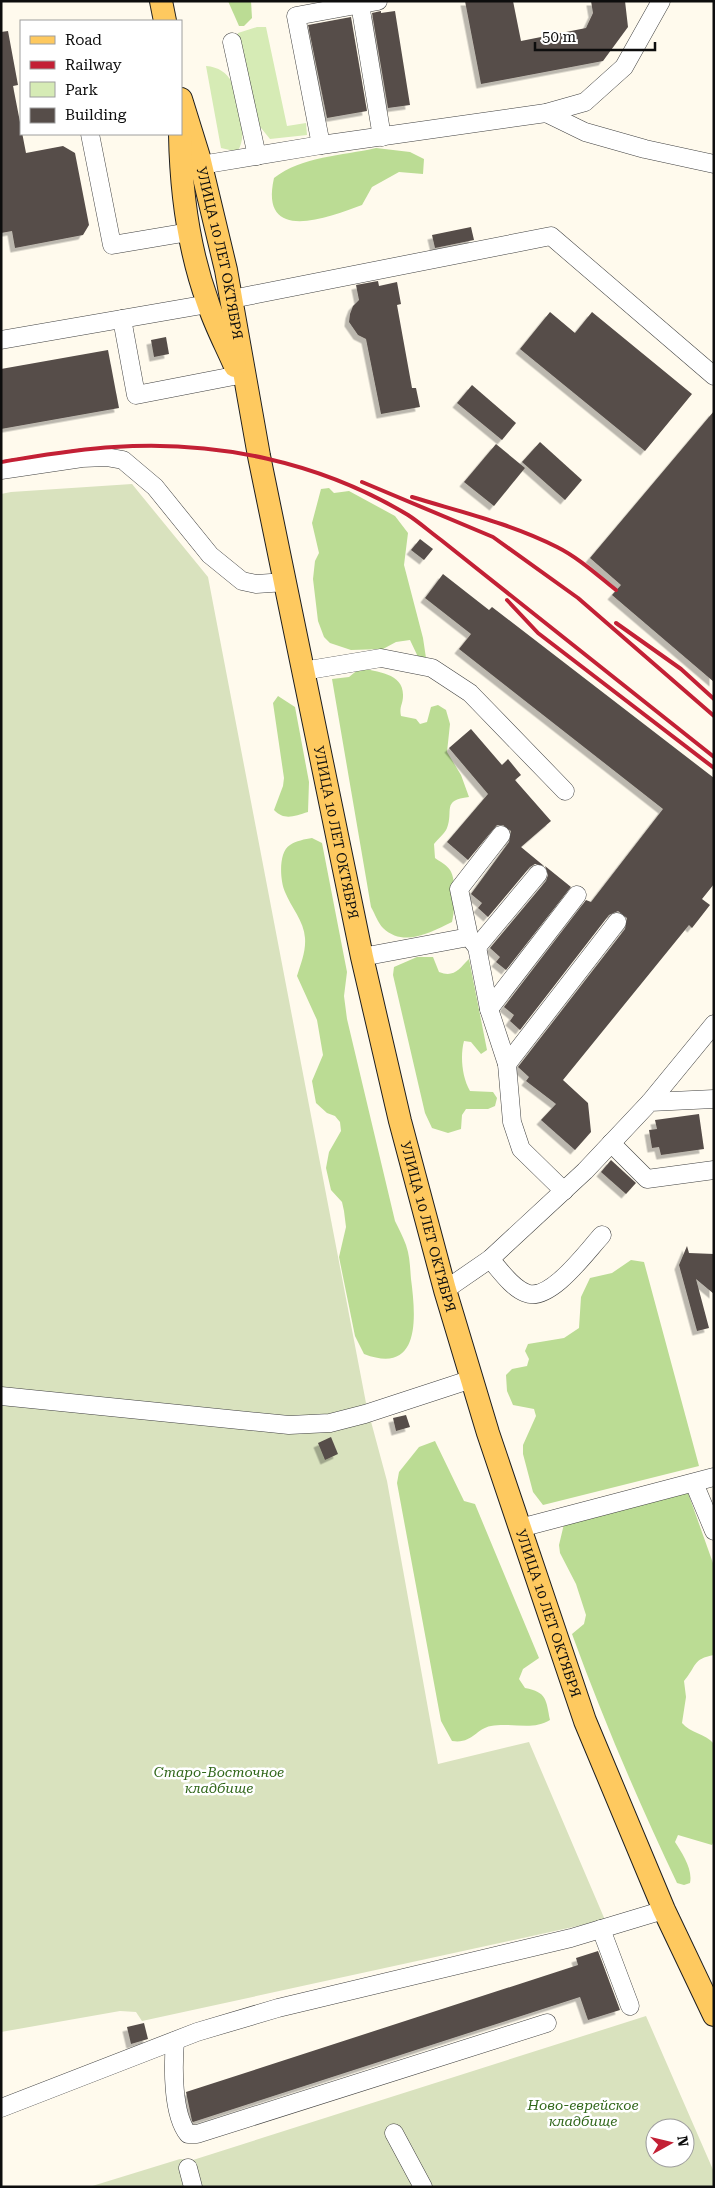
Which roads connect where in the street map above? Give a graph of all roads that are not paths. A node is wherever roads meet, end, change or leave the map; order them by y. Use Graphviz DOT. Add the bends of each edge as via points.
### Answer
graph roads {
  1 [pos="378,1"];
  2 [pos="661,1"];
  3 [pos="360,4"];
  4 [pos="232,42"];
  5 [pos="182,106"];
  6 [pos="546,113"];
  7 [pos="90,135"];
  8 [pos="180,135"];
  9 [pos="382,137"];
  10 [pos="321,145"];
  11 [pos="257,156"];
  12 [pos="714,164"];
  13 [pos="191,167"];
  14 [pos="188,232"];
  15 [pos="232,299"];
  16 [pos="208,304"];
  17 [pos="122,319"];
  18 [pos="1,340"];
  19 [pos="239,375"];
  20 [pos="714,376"];
  21 [pos="251,407"];
  22 [pos="1,470"];
  23 [pos="286,582"];
  24 [pos="303,671"];
  25 [pos="565,791"];
  26 [pos="501,835"];
  27 [pos="538,874"];
  28 [pos="578,895"];
  29 [pos="617,922"];
  30 [pos="473,942"];
  31 [pos="362,957"];
  32 [pos="489,1009"];
  33 [pos="714,1024"];
  34 [pos="507,1064"];
  35 [pos="714,1099"];
  36 [pos="650,1102"];
  37 [pos="611,1143"];
  38 [pos="714,1170"];
  39 [pos="564,1191"];
  40 [pos="602,1235"];
  41 [pos="490,1259"];
  42 [pos="445,1290"];
  43 [pos="472,1379"];
  44 [pos="1,1396"];
  45 [pos="714,1477"];
  46 [pos="694,1482"];
  47 [pos="520,1528"];
  48 [pos="714,1531"];
  49 [pos="664,1910"];
  50 [pos="601,1929"];
  51 [pos="630,2006"];
  52 [pos="714,2015"];
  53 [pos="547,2022"];
  54 [pos="175,2041"];
  55 [pos="1,2108"];
  56 [pos="394,2133"];
  57 [pos="188,2168"];
  58 [pos="193,2187"];
  59 [pos="423,2187"];
  1 -- 3 [label="street"];
  2 -- 6 [label="street" via="624,67 585,102"];
  3 -- 9 [label="street"];
  3 -- 10 [label="street" via="296,16"];
  4 -- 11 [label="street"];
  5 -- 13 [label="main road, УЛИЦА 10 ЛЕТ ОКТЯБРЯ"];
  6 -- 9 [label="street"];
  6 -- 12 [label="street" via="585,132"];
  7 -- 14 [label="street" via="112,245"];
  8 -- 13 [label="main road, УЛИЦА 10 ЛЕТ ОКТЯБРЯ"];
  9 -- 10 [label="street"];
  10 -- 11 [label="street"];
  11 -- 13 [label="street"];
  13 -- 14 [label="main road, УЛИЦА 10 ЛЕТ ОКТЯБРЯ"];
  13 -- 15 [label="main road, УЛИЦА 10 ЛЕТ ОКТЯБРЯ"];
  14 -- 16 [label="main road, УЛИЦА 10 ЛЕТ ОКТЯБРЯ"];
  15 -- 20 [label="street" via="551,236"];
  15 -- 21 [label="main road, УЛИЦА 10 ЛЕТ ОКТЯБРЯ"];
  16 -- 17 [label="street"];
  16 -- 19 [label="main road, УЛИЦА 10 ЛЕТ ОКТЯБРЯ"];
  17 -- 18 [label="street"];
  17 -- 19 [label="street" via="136,394"];
  19 -- 21 [label="main road, УЛИЦА 10 ЛЕТ ОКТЯБРЯ"];
  21 -- 23 [label="main road, УЛИЦА 10 ЛЕТ ОКТЯБРЯ"];
  22 -- 23 [label="street" via="82,458 123,460 154,487 210,555 242,581 256,584"];
  23 -- 24 [label="main road, УЛИЦА 10 ЛЕТ ОКТЯБРЯ"];
  24 -- 25 [label="street" via="381,658 432,668 470,693"];
  24 -- 31 [label="main road, УЛИЦА 10 ЛЕТ ОКТЯБРЯ"];
  26 -- 30 [label="street" via="459,889"];
  27 -- 30 [label="street"];
  28 -- 32 [label="street"];
  29 -- 34 [label="street"];
  30 -- 31 [label="street"];
  30 -- 32 [label="street"];
  31 -- 42 [label="main road, УЛИЦА 10 ЛЕТ ОКТЯБРЯ" via="400,1122"];
  32 -- 34 [label="street"];
  33 -- 36 [label="street"];
  34 -- 39 [label="street" via="512,1122 521,1149"];
  35 -- 36 [label="street"];
  36 -- 37 [label="street"];
  37 -- 38 [label="street" via="647,1179"];
  37 -- 39 [label="street"];
  39 -- 41 [label="street"];
  40 -- 41 [label="street" via="554,1287 541,1294 527,1294"];
  41 -- 42 [label="street"];
  42 -- 43 [label="main road, УЛИЦА 10 ЛЕТ ОКТЯБРЯ"];
  43 -- 44 [label="street" via="330,1423 288,1425"];
  43 -- 47 [label="main road, УЛИЦА 10 ЛЕТ ОКТЯБРЯ"];
  45 -- 46 [label="street"];
  46 -- 47 [label="street"];
  46 -- 48 [label="street"];
  47 -- 49 [label="main road, УЛИЦА 10 ЛЕТ ОКТЯБРЯ" via="585,1721"];
  49 -- 50 [label="street"];
  49 -- 52 [label="main road, УЛИЦА 10 ЛЕТ ОКТЯБРЯ"];
  50 -- 51 [label="street"];
  50 -- 54 [label="street" via="278,2008"];
  53 -- 54 [label="street" via="197,2134 188,2134 182,2126 173,2076"];
  54 -- 55 [label="street"];
  56 -- 59 [label="street"];
  57 -- 58 [label="street"];
}
